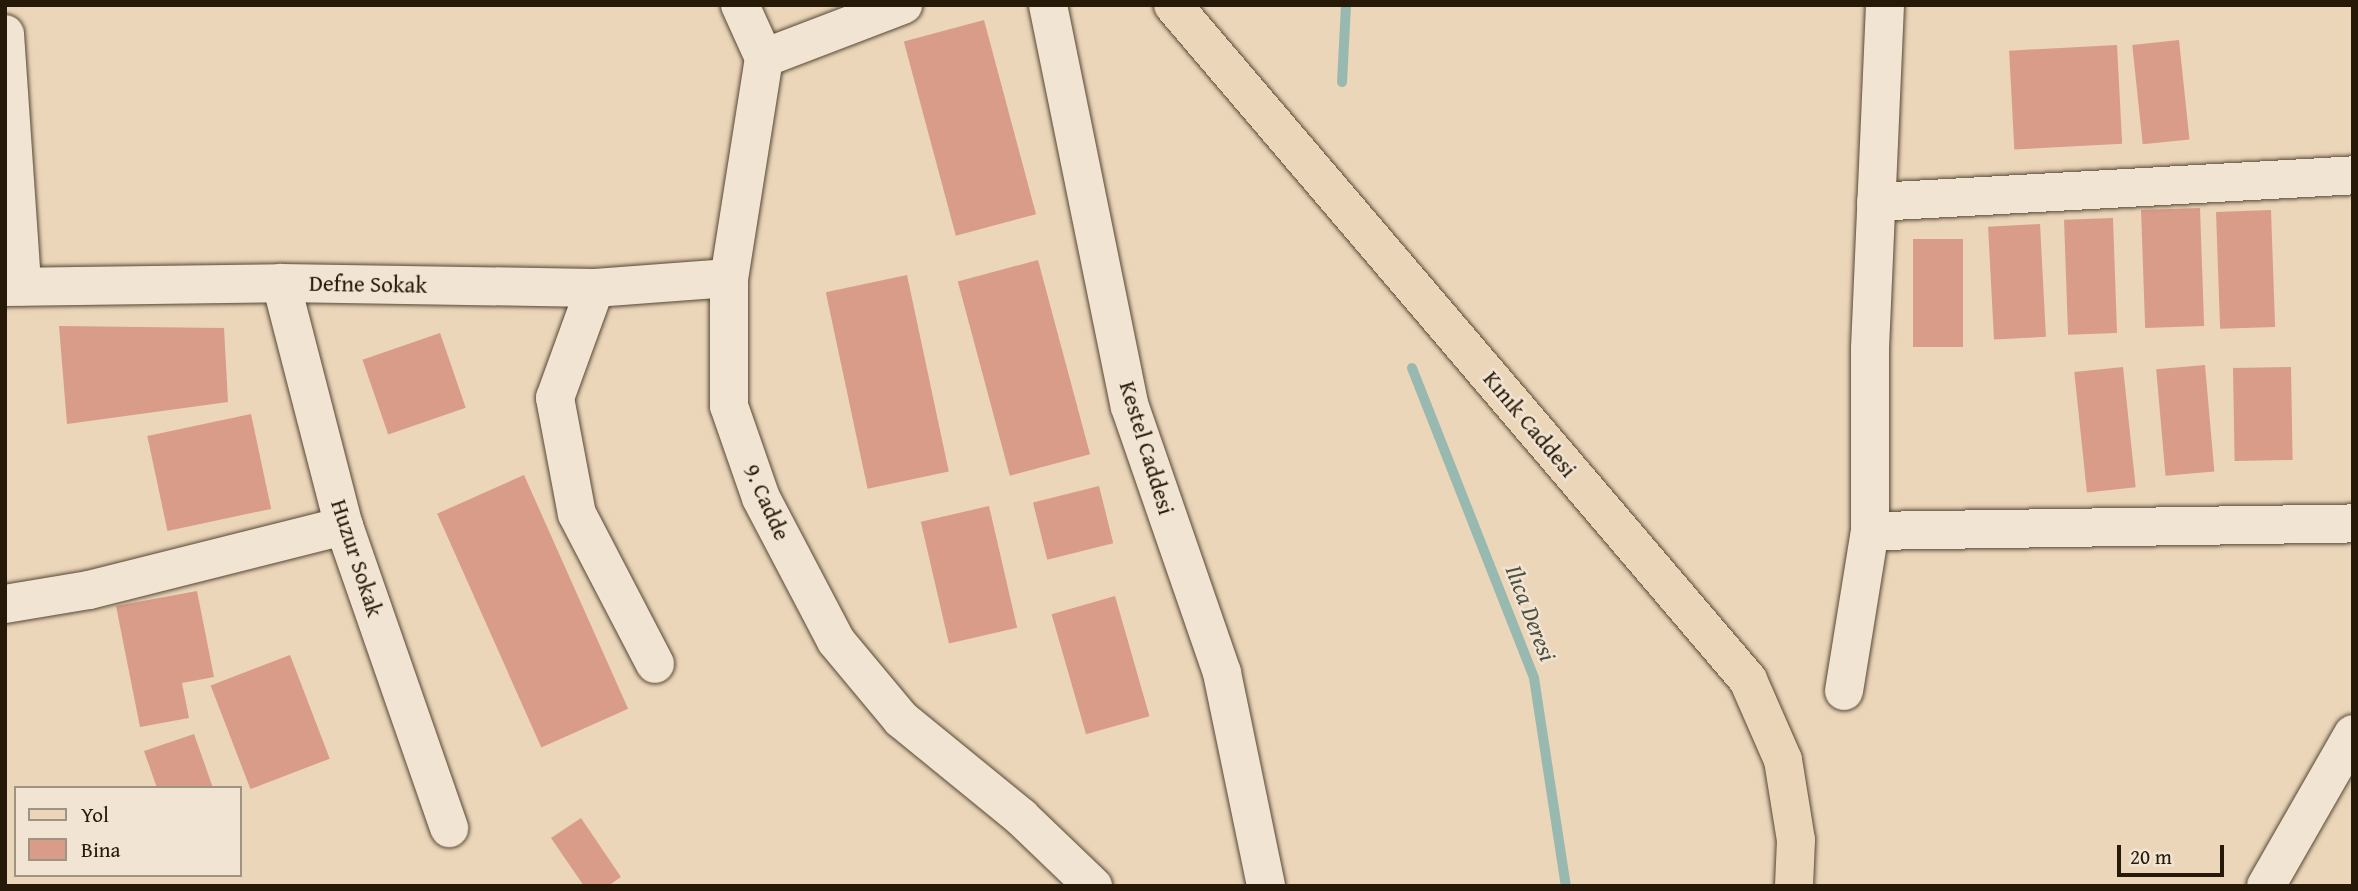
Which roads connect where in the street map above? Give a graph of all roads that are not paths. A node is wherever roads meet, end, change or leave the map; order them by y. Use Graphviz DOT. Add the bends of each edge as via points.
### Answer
graph roads {
  1 [pos="740,5"];
  2 [pos="903,5"];
  3 [pos="1048,5"];
  4 [pos="1173,5"];
  5 [pos="1885,5"];
  6 [pos="5,34"];
  7 [pos="764,58"];
  8 [pos="2353,175"];
  9 [pos="1876,202"];
  10 [pos="729,278"];
  11 [pos="282,283"];
  12 [pos="13,287"];
  13 [pos="595,288"];
  14 [pos="2353,523"];
  15 [pos="344,526"];
  16 [pos="1870,531"];
  17 [pos="5,604"];
  18 [pos="655,664"];
  19 [pos="1844,691"];
  20 [pos="2353,734"];
  21 [pos="449,828"];
  22 [pos="1093,886"];
  23 [pos="1266,886"];
  24 [pos="1794,886"];
  25 [pos="2266,886"];
  1 -- 7 [label="street"];
  2 -- 7 [label="street"];
  3 -- 23 [label="street, Kestel Caddesi" via="1130,407 1222,673"];
  4 -- 24 [label="main road, Kınık Caddesi" via="1748,680 1783,760 1796,840"];
  5 -- 9 [label="street"];
  6 -- 12 [label="street"];
  7 -- 10 [label="street, 9. Cadde"];
  8 -- 9 [label="street"];
  9 -- 16 [label="street"];
  10 -- 13 [label="street, Defne Sokak"];
  10 -- 22 [label="street, 9. Cadde" via="729,406 761,498 836,641 901,719 1021,817"];
  11 -- 12 [label="street, Defne Sokak"];
  11 -- 13 [label="street, Defne Sokak"];
  11 -- 15 [label="street, Huzur Sokak"];
  13 -- 18 [label="street" via="555,398 577,514"];
  14 -- 16 [label="street"];
  15 -- 17 [label="street" via="89,590"];
  15 -- 21 [label="street, Huzur Sokak"];
  16 -- 19 [label="street"];
  20 -- 25 [label="street"];
}
